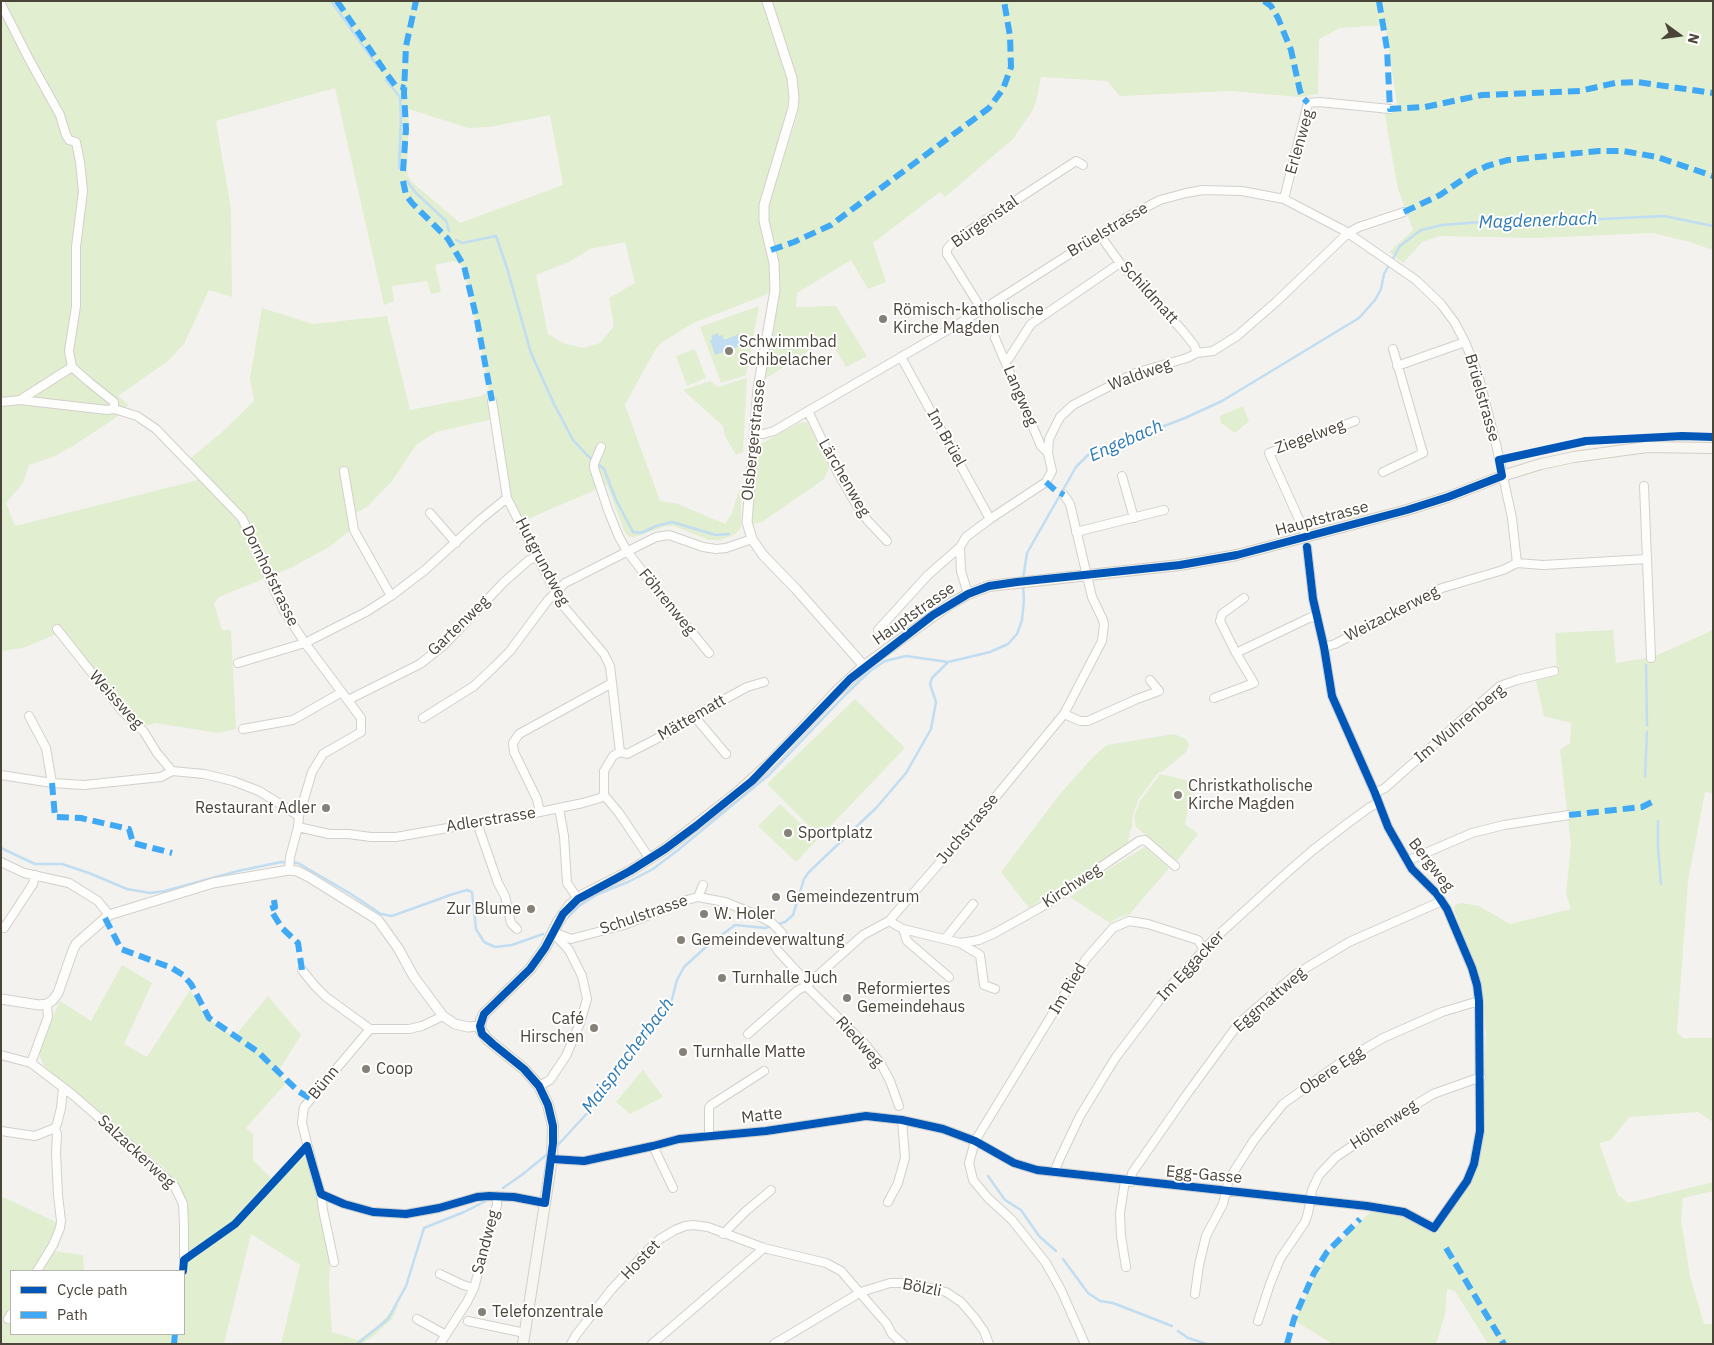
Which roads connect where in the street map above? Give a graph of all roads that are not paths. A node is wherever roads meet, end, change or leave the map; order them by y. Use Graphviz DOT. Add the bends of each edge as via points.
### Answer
graph roads {
  1 [pos="767,1"];
  2 [pos="1,4"];
  3 [pos="1390,109"];
  4 [pos="1083,164"];
  5 [pos="1284,199"];
  6 [pos="1404,212"];
  7 [pos="1348,233"];
  8 [pos="1099,234"];
  9 [pos="1120,262"];
  10 [pos="982,310"];
  11 [pos="995,338"];
  12 [pos="1465,342"];
  13 [pos="1393,349"];
  14 [pos="1197,353"];
  15 [pos="902,356"];
  16 [pos="1005,361"];
  17 [pos="1398,366"];
  18 [pos="72,367"];
  19 [pos="20,400"];
  20 [pos="492,401"];
  21 [pos="1,402"];
  22 [pos="114,409"];
  23 [pos="808,411"];
  24 [pos="1355,421"];
  25 [pos="754,433"];
  26 [pos="601,447"];
  27 [pos="1713,448"];
  28 [pos="1048,453"];
  29 [pos="344,471"];
  30 [pos="1384,472"];
  31 [pos="1122,476"];
  32 [pos="1502,476"];
  33 [pos="1644,486"];
  34 [pos="1064,495"];
  35 [pos="507,498"];
  36 [pos="1164,510"];
  37 [pos="430,513"];
  38 [pos="1134,518"];
  39 [pos="990,519"];
  40 [pos="1076,532"];
  41 [pos="752,539"];
  42 [pos="887,541"];
  43 [pos="1307,542"];
  44 [pos="456,543"];
  45 [pos="960,547"];
  46 [pos="627,551"];
  47 [pos="537,557"];
  48 [pos="1647,559"];
  49 [pos="1517,563"];
  50 [pos="1086,574"];
  51 [pos="556,592"];
  52 [pos="968,594"];
  53 [pos="391,596"];
  54 [pos="1244,598"];
  55 [pos="1317,616"];
  56 [pos="57,629"];
  57 [pos="878,630"];
  58 [pos="304,643"];
  59 [pos="1324,647"];
  60 [pos="708,653"];
  61 [pos="1236,653"];
  62 [pos="1651,658"];
  63 [pos="238,663"];
  64 [pos="864,666"];
  65 [pos="1554,671"];
  66 [pos="1150,680"];
  67 [pos="764,682"];
  68 [pos="612,683"];
  69 [pos="342,692"];
  70 [pos="1214,698"];
  71 [pos="348,700"];
  72 [pos="1064,714"];
  73 [pos="29,716"];
  74 [pos="694,716"];
  75 [pos="423,718"];
  76 [pos="243,729"];
  77 [pos="620,752"];
  78 [pos="726,754"];
  79 [pos="172,771"];
  80 [pos="1,775"];
  81 [pos="52,784"];
  82 [pos="1375,793"];
  83 [pos="604,795"];
  84 [pos="1378,803"];
  85 [pos="560,808"];
  86 [pos="540,812"];
  87 [pos="1569,815"];
  88 [pos="299,816"];
  89 [pos="476,823"];
  90 [pos="298,828"];
  91 [pos="650,859"];
  92 [pos="1407,860"];
  93 [pos="1,862"];
  94 [pos="1175,866"];
  95 [pos="289,868"];
  96 [pos="35,875"];
  97 [pos="703,885"];
  98 [pos="698,897"];
  99 [pos="578,899"];
  100 [pos="1442,901"];
  101 [pos="973,904"];
  102 [pos="109,916"];
  103 [pos="889,921"];
  104 [pos="4,928"];
  105 [pos="517,929"];
  106 [pos="903,930"];
  107 [pos="553,932"];
  108 [pos="945,939"];
  109 [pos="960,943"];
  110 [pos="1204,950"];
  111 [pos="302,970"];
  112 [pos="949,977"];
  113 [pos="806,986"];
  114 [pos="995,989"];
  115 [pos="1,999"];
  116 [pos="1479,1001"];
  117 [pos="47,1004"];
  118 [pos="443,1016"];
  119 [pos="480,1026"];
  120 [pos="370,1029"];
  121 [pos="748,1034"];
  122 [pos="1,1055"];
  123 [pos="31,1063"];
  124 [pos="764,1071"];
  125 [pos="1481,1077"];
  126 [pos="539,1086"];
  127 [pos="63,1088"];
  128 [pos="899,1106"];
  129 [pos="902,1120"];
  130 [pos="55,1128"];
  131 [pos="1,1131"];
  132 [pos="709,1136"];
  133 [pos="975,1140"];
  134 [pos="653,1146"];
  135 [pos="552,1158"];
  136 [pos="1054,1172"];
  137 [pos="1128,1181"];
  138 [pos="673,1188"];
  139 [pos="771,1190"];
  140 [pos="1227,1190"];
  141 [pos="321,1194"];
  142 [pos="494,1196"];
  143 [pos="1311,1200"];
  144 [pos="888,1202"];
  145 [pos="545,1203"];
  146 [pos="1434,1228"];
  147 [pos="723,1234"];
  148 [pos="764,1248"];
  149 [pos="184,1260"];
  150 [pos="334,1262"];
  151 [pos="1126,1267"];
  152 [pos="38,1270"];
  153 [pos="440,1274"];
  154 [pos="474,1288"];
  155 [pos="861,1292"];
  156 [pos="1195,1294"];
  157 [pos="417,1319"];
  158 [pos="468,1321"];
  159 [pos="1258,1322"];
  160 [pos="525,1333"];
  161 [pos="446,1334"];
  162 [pos="440,1344"];
  163 [pos="523,1344"];
  164 [pos="571,1344"];
  165 [pos="652,1344"];
  166 [pos="774,1344"];
  167 [pos="903,1344"];
  168 [pos="989,1344"];
  169 [pos="1085,1344"];
  1 -- 25 [label="street, Olsbergerstrasse" via="792,78 794,98 764,205 775,290"];
  2 -- 18 [label="street" via="60,115 66,135 76,142 80,162 83,190 76,247 76,306 69,351"];
  3 -- 5 [label="street, Erlenweg" via="1308,103"];
  4 -- 10 [label="street, Bürgenstal" via="1076,162 955,240 947,249"];
  5 -- 7 [label="street, Brüelstrasse"];
  5 -- 8 [label="street, Brüelstrasse" via="1242,191 1186,193 1160,200"];
  6 -- 7 [label="street, Waldweg"];
  7 -- 12 [label="street, Brüelstrasse" via="1429,290 1455,323"];
  7 -- 14 [label="street, Waldweg" via="1237,336 1213,350"];
  8 -- 9 [label="street, Schildmatt"];
  8 -- 10 [label="street, Brüelstrasse"];
  9 -- 14 [label="street, Schildmatt" via="1182,330"];
  9 -- 16 [label="street" via="1031,324"];
  10 -- 15 [label="street, Brüelstrasse"];
  11 -- 16 [label="street, Langweg"];
  12 -- 17 [label="street"];
  12 -- 32 [label="street, Brüelstrasse" via="1478,374"];
  13 -- 17 [label="street"];
  14 -- 28 [label="street, Waldweg" via="1135,373 1073,405 1055,425"];
  15 -- 23 [label="street, Brüelstrasse"];
  15 -- 39 [label="street, Im Brüel"];
  16 -- 28 [label="street, Langweg" via="1041,446"];
  17 -- 30 [label="street" via="1423,453"];
  18 -- 19 [label="street"];
  18 -- 22 [label="street" via="114,402"];
  19 -- 21 [label="street, Dornhofstrasse"];
  19 -- 22 [label="street, Dornhofstrasse"];
  20 -- 35 [label="street, Hutgrundweg"];
  22 -- 58 [label="street, Dornhofstrasse" via="137,416 156,430 242,518 284,611"];
  23 -- 25 [label="street, Brüelstrasse" via="774,430"];
  23 -- 42 [label="street, Lärchenweg" via="856,504"];
  24 -- 43 [label="street, Ziegelweg" via="1269,452"];
  25 -- 41 [label="street, Olsbergerstrasse" via="747,517"];
  26 -- 46 [label="street, Föhrenweg" via="594,468 608,510"];
  27 -- 32 [label="main road, Hauptstrasse" via="1647,447 1574,457"];
  28 -- 39 [label="street, Waldweg" via="1052,471 1046,482"];
  29 -- 53 [label="street" via="354,530"];
  31 -- 38 [label="street"];
  32 -- 43 [label="main road, Hauptstrasse" via="1440,500"];
  32 -- 49 [label="street" via="1512,518"];
  33 -- 48 [label="street"];
  34 -- 40 [label="street, Juchstrasse" via="1070,504"];
  35 -- 44 [label="street"];
  35 -- 47 [label="street, Hutgrundweg"];
  36 -- 38 [label="street"];
  37 -- 44 [label="street"];
  38 -- 40 [label="street"];
  39 -- 45 [label="street, Waldweg" via="966,537"];
  40 -- 50 [label="street, Juchstrasse"];
  41 -- 46 [label="street" via="716,549 670,535 656,537"];
  41 -- 64 [label="street, Olsbergerstrasse"];
  43 -- 50 [label="main road, Hauptstrasse" via="1217,560"];
  43 -- 55 [label="street, Bergweg"];
  44 -- 53 [label="street"];
  45 -- 52 [label="street"];
  45 -- 57 [label="street, Waldweg" via="928,575"];
  46 -- 51 [label="street" via="565,583"];
  46 -- 60 [label="street, Föhrenweg"];
  47 -- 51 [label="street, Hutgrundweg"];
  47 -- 71 [label="street, Gartenweg" via="504,582 444,645 426,659"];
  48 -- 49 [label="street, Weizackerweg" via="1543,565"];
  48 -- 62 [label="street"];
  49 -- 59 [label="street, Weizackerweg" via="1434,592"];
  50 -- 52 [label="main road, Hauptstrasse" via="989,586"];
  50 -- 72 [label="street, Juchstrasse" via="1092,597 1104,620 1104,632 1102,642"];
  51 -- 68 [label="street, Hutgrundweg" via="560,602 604,654 610,666"];
  51 -- 75 [label="street" via="494,668 474,686"];
  52 -- 64 [label="main road, Hauptstrasse" via="933,615"];
  53 -- 58 [label="street"];
  54 -- 61 [label="street" via="1220,618"];
  55 -- 59 [label="street, Bergweg"];
  55 -- 61 [label="street"];
  56 -- 79 [label="street, Weissweg" via="122,711 144,732"];
  58 -- 63 [label="street"];
  58 -- 69 [label="street, Dornhofstrasse"];
  59 -- 82 [label="street, Bergweg" via="1332,696"];
  61 -- 70 [label="street" via="1254,683"];
  64 -- 91 [label="main road, Hauptstrasse" via="752,781"];
  65 -- 82 [label="street, Im Wuhrenberg" via="1500,686 1385,788"];
  66 -- 72 [label="street" via="1159,691 1088,721"];
  67 -- 74 [label="street, Mättematt" via="747,687"];
  68 -- 77 [label="street, Hutgrundweg"];
  68 -- 86 [label="street" via="519,734 514,752"];
  69 -- 71 [label="street, Dornhofstrasse"];
  69 -- 76 [label="street" via="293,720"];
  71 -- 88 [label="street, Dornhofstrasse" via="361,718 361,732 323,754 312,772"];
  72 -- 103 [label="street, Juchstrasse"];
  73 -- 81 [label="street" via="46,748"];
  74 -- 77 [label="street, Mättematt" via="627,754"];
  74 -- 78 [label="street"];
  77 -- 83 [label="street" via="613,756 604,771"];
  79 -- 81 [label="street" via="161,777 115,783"];
  79 -- 88 [label="street" via="233,781 259,791"];
  80 -- 81 [label="street"];
  82 -- 84 [label="street, Bergweg"];
  83 -- 85 [label="street, Adlerstrasse"];
  83 -- 91 [label="street"];
  84 -- 92 [label="street, Bergweg"];
  84 -- 110 [label="street, Im Eggacker" via="1313,850"];
  85 -- 86 [label="street, Adlerstrasse"];
  85 -- 99 [label="street" via="567,883"];
  86 -- 89 [label="street, Adlerstrasse"];
  87 -- 92 [label="street" via="1472,833"];
  88 -- 90 [label="street, Dornhofstrasse"];
  89 -- 90 [label="street, Adlerstrasse" via="396,837 328,834"];
  89 -- 105 [label="street" via="505,896 511,923"];
  90 -- 95 [label="street, Dornhofstrasse"];
  91 -- 99 [label="main road, Hauptstrasse"];
  92 -- 100 [label="street, Bergweg"];
  93 -- 96 [label="street"];
  94 -- 109 [label="street, Kirchweg" via="1145,840 1140,841 995,933"];
  95 -- 102 [label="street" via="213,883"];
  95 -- 118 [label="street" via="378,920"];
  96 -- 102 [label="street" via="69,883 98,901"];
  96 -- 104 [label="street"];
  97 -- 98 [label="street"];
  98 -- 107 [label="street, Schulstrasse" via="683,900 624,926 571,939"];
  98 -- 113 [label="street, Schulstrasse" via="725,902 772,923 782,933 774,945"];
  99 -- 107 [label="main road, Hauptstrasse" via="563,914"];
  100 -- 116 [label="street, Bergweg" via="1472,968"];
  100 -- 137 [label="street, Eggmattweg" via="1349,942 1296,974 1239,1023"];
  101 -- 108 [label="street"];
  102 -- 117 [label="street" via="76,944 58,993"];
  103 -- 106 [label="street, Kirchweg"];
  103 -- 113 [label="street, Juchstrasse" via="863,935"];
  106 -- 108 [label="street, Kirchweg"];
  106 -- 112 [label="street, Kirchweg" via="907,942"];
  107 -- 119 [label="main road, Hauptstrasse" via="534,964 484,1014"];
  107 -- 126 [label="street" via="569,950 582,976 586,999 580,1023 559,1067 550,1080"];
  108 -- 109 [label="street, Kirchweg"];
  109 -- 114 [label="street, Kirchweg" via="980,955 984,985"];
  110 -- 133 [label="street, Im Ried" via="1198,940 1148,924 1129,921 1113,928 1086,959"];
  110 -- 136 [label="street, Im Eggacker" via="1167,990 1116,1056 1080,1116"];
  111 -- 120 [label="street" via="326,997"];
  113 -- 121 [label="street, Juchstrasse"];
  113 -- 128 [label="street, Riedweg" via="874,1055 890,1081"];
  115 -- 117 [label="street"];
  116 -- 125 [label="street, Bergweg"];
  116 -- 140 [label="street, Obere Egg" via="1442,1012 1383,1038 1283,1104 1254,1140 1229,1179"];
  117 -- 123 [label="street" via="48,1017"];
  118 -- 119 [label="street" via="455,1024"];
  118 -- 120 [label="street" via="409,1029"];
  119 -- 126 [label="main road" via="482,1034"];
  120 -- 141 [label="street, Bünn" via="304,1107 302,1123"];
  122 -- 123 [label="street"];
  123 -- 127 [label="street, Salzackerweg"];
  124 -- 132 [label="street" via="711,1105"];
  125 -- 143 [label="street, Höhenweg" via="1433,1094 1336,1157 1319,1174"];
  125 -- 146 [label="street, Bergweg" via="1480,1131 1474,1164 1467,1181"];
  126 -- 135 [label="main road" via="553,1126"];
  127 -- 130 [label="street"];
  127 -- 149 [label="street, Salzackerweg" via="175,1187 183,1204"];
  129 -- 132 [label="street, Matte" via="866,1116"];
  129 -- 133 [label="street, Matte"];
  129 -- 144 [label="street" via="905,1158"];
  130 -- 131 [label="street" via="34,1136"];
  130 -- 152 [label="street" via="60,1228"];
  132 -- 134 [label="street, Matte"];
  133 -- 136 [label="street, Egg-Gasse" via="1014,1164"];
  133 -- 169 [label="street, Im Ried" via="969,1163 973,1180 1012,1220 1046,1263"];
  134 -- 135 [label="street, Matte" via="584,1161"];
  134 -- 138 [label="street"];
  135 -- 145 [label="main road"];
  136 -- 137 [label="street, Egg-Gasse"];
  137 -- 140 [label="street, Egg-Gasse"];
  137 -- 151 [label="street, Eggmattweg" via="1120,1213"];
  139 -- 147 [label="street"];
  140 -- 143 [label="street, Egg-Gasse"];
  140 -- 156 [label="street, Obere Egg" via="1206,1236"];
  141 -- 142 [label="street" via="373,1212 406,1214"];
  141 -- 150 [label="street, Bünn"];
  142 -- 145 [label="street"];
  142 -- 154 [label="street, Sandweg" via="497,1206"];
  143 -- 146 [label="street, Egg-Gasse" via="1404,1212"];
  143 -- 159 [label="street, Höhenweg" via="1305,1222 1280,1259"];
  145 -- 160 [label="main road"];
  147 -- 148 [label="street, Hostet"];
  147 -- 164 [label="street, Hostet" via="693,1225 660,1238 612,1290"];
  148 -- 155 [label="street, Hostet" via="842,1270"];
  148 -- 165 [label="street"];
  153 -- 154 [label="street, Sandweg"];
  154 -- 161 [label="street, Sandweg"];
  155 -- 166 [label="street, Bölzli"];
  155 -- 167 [label="street, Hostet"];
  155 -- 168 [label="street, Bölzli" via="890,1283 911,1283 946,1292 961,1302 974,1317"];
  157 -- 161 [label="street"];
  158 -- 160 [label="street"];
  160 -- 163 [label="main road"];
  161 -- 162 [label="street, Sandweg"];
}
